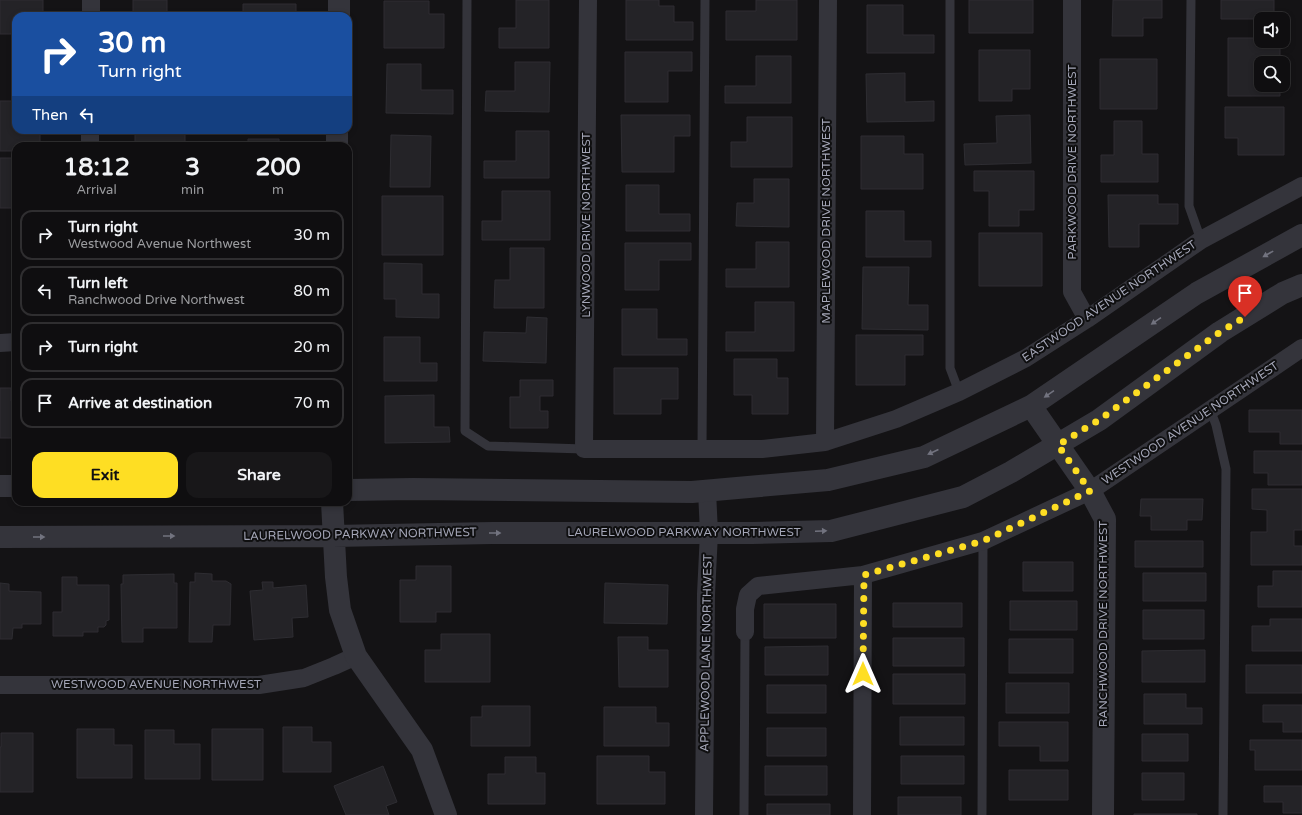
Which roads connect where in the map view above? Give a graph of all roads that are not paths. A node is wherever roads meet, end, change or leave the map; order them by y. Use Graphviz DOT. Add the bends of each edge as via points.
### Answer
graph roads {
  1 [pos="91,0"];
  2 [pos="339,0"];
  3 [pos="467,0"];
  4 [pos="588,0"];
  5 [pos="705,0"];
  6 [pos="828,0"];
  7 [pos="950,0"];
  8 [pos="1072,0"];
  9 [pos="1191,0"];
  10 [pos="91,12"];
  11 [pos="339,12"];
  12 [pos="1302,186"];
  13 [pos="1302,235"];
  14 [pos="1201,240"];
  15 [pos="1302,285"];
  16 [pos="1087,319"];
  17 [pos="12,342"];
  18 [pos="0,343"];
  19 [pos="1302,348"];
  20 [pos="960,392"];
  21 [pos="1032,406"];
  22 [pos="1210,409"];
  23 [pos="824,442"];
  24 [pos="1058,445"];
  25 [pos="584,450"];
  26 [pos="702,450"];
  27 [pos="0,486"];
  28 [pos="12,486"];
  29 [pos="352,490"];
  30 [pos="707,491"];
  31 [pos="1090,491"];
  32 [pos="332,506"];
  33 [pos="709,533"];
  34 [pos="333,536"];
  35 [pos="0,537"];
  36 [pos="983,541"];
  37 [pos="864,575"];
  38 [pos="745,632"];
  39 [pos="356,656"];
  40 [pos="0,685"];
  41 [pos="446,815"];
  42 [pos="704,815"];
  43 [pos="744,815"];
  44 [pos="862,815"];
  45 [pos="982,815"];
  46 [pos="1102,815"];
  47 [pos="1223,815"];
  1 -- 10 [label="street"];
  2 -- 11 [label="street"];
  3 -- 25 [label="lane" via="465,431 488,446"];
  4 -- 25 [label="street, LYNWOOD DRIVE NORTHWEST"];
  5 -- 26 [label="lane"];
  6 -- 23 [label="street, MAPLEWOOD DRIVE NORTHWEST"];
  7 -- 20 [label="lane" via="950,368"];
  8 -- 16 [label="street, PARKWOOD DRIVE NORTHWEST" via="1072,292"];
  9 -- 14 [label="lane" via="1189,206"];
  12 -- 14 [label="street, EASTWOOD AVENUE NORTHWEST"];
  13 -- 21 [label="street, one-way" via="1197,293"];
  14 -- 16 [label="street, EASTWOOD AVENUE NORTHWEST"];
  15 -- 24 [label="street, LAURELWOOD PARKWAY NORTHWEST" via="1283,293 1220,332 1099,420"];
  16 -- 20 [label="street, EASTWOOD AVENUE NORTHWEST" via="1026,358"];
  17 -- 18 [label="street"];
  19 -- 22 [label="street, WESTWOOD AVENUE NORTHWEST"];
  20 -- 23 [label="street, EASTWOOD AVENUE NORTHWEST" via="896,419"];
  21 -- 24 [label="street, RANCHWOOD DRIVE NORTHWEST"];
  21 -- 30 [label="street, one-way" via="924,457 828,480"];
  22 -- 31 [label="street, WESTWOOD AVENUE NORTHWEST"];
  22 -- 47 [label="lane" via="1226,470"];
  23 -- 26 [label="street, EASTWOOD AVENUE NORTHWEST" via="762,450"];
  24 -- 31 [label="street, RANCHWOOD DRIVE NORTHWEST"];
  33 -- 24 [label="street, LAURELWOOD PARKWAY NORTHWEST, one-way" via="831,531 907,512 963,497"];
  25 -- 26 [label="street, EASTWOOD AVENUE NORTHWEST"];
  27 -- 28 [label="street"];
  29 -- 30 [label="street"];
  30 -- 33 [label="street, APPLEWOOD LANE NORTHWEST"];
  31 -- 36 [label="street, WESTWOOD AVENUE NORTHWEST"];
  31 -- 46 [label="street, RANCHWOOD DRIVE NORTHWEST" via="1105,519"];
  32 -- 34 [label="street"];
  34 -- 33 [label="street, LAURELWOOD PARKWAY NORTHWEST, one-way"];
  33 -- 42 [label="street, APPLEWOOD LANE NORTHWEST"];
  35 -- 34 [label="street, LAURELWOOD PARKWAY NORTHWEST, one-way"];
  34 -- 39 [label="street" via="340,610"];
  36 -- 37 [label="street, WESTWOOD AVENUE NORTHWEST"];
  36 -- 45 [label="lane"];
  37 -- 38 [label="street, WESTWOOD AVENUE NORTHWEST" via="758,586 748,595"];
  37 -- 44 [label="street"];
  38 -- 43 [label="lane"];
  39 -- 40 [label="street, WESTWOOD AVENUE NORTHWEST" via="304,678 259,685"];
  39 -- 41 [label="street" via="422,750"];
}
